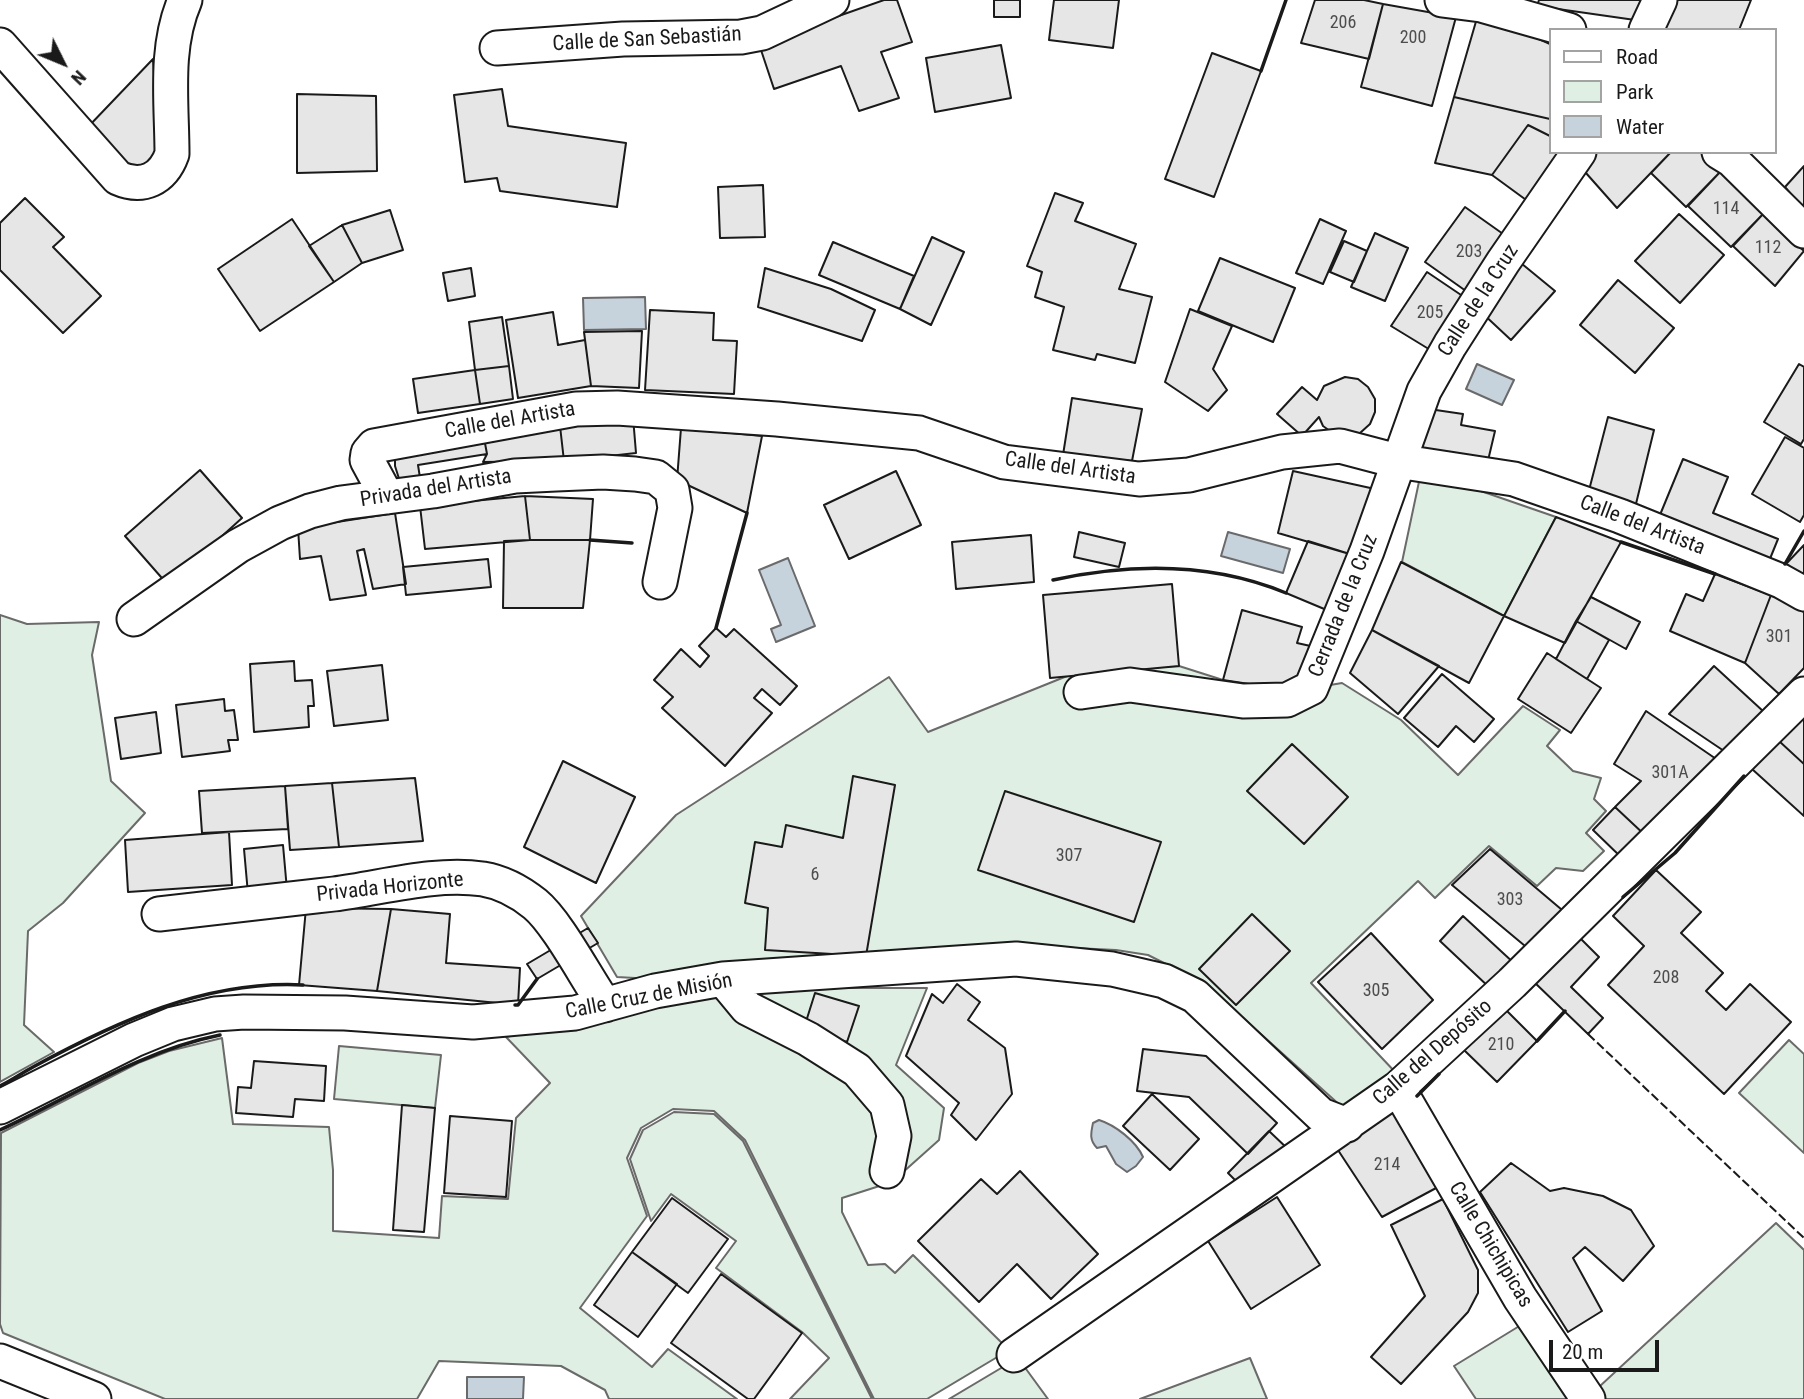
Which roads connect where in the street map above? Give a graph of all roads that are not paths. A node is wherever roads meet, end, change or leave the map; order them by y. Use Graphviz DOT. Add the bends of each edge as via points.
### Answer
graph roads {
  1 [pos="185,0"];
  2 [pos="832,0"];
  3 [pos="1442,0"];
  4 [pos="1660,0"];
  5 [pos="1562,28"];
  6 [pos="1647,28"];
  7 [pos="0,45"];
  8 [pos="497,48"];
  9 [pos="1578,154"];
  10 [pos="1722,154"];
  11 [pos="1804,230"];
  12 [pos="1398,461"];
  13 [pos="387,497"];
  14 [pos="660,582"];
  15 [pos="1804,594"];
  16 [pos="134,619"];
  17 [pos="1081,692"];
  18 [pos="1804,694"];
  19 [pos="159,914"];
  20 [pos="723,979"];
  21 [pos="605,1005"];
  22 [pos="1398,1088"];
  23 [pos="0,1107"];
  24 [pos="1347,1125"];
  25 [pos="887,1171"];
  26 [pos="1014,1355"];
  27 [pos="0,1361"];
  28 [pos="94,1399"];
  29 [pos="1588,1399"];
  1 -- 7 [label="street" via="175,28 171,72 172,153 160,175 139,184 118,178"];
  2 -- 8 [label="street, Calle de San Sebastián" via="772,29 740,37"];
  3 -- 5 [label="street" via="1481,5"];
  4 -- 6 [label="street"];
  9 -- 12 [label="street, Calle de la Cruz" via="1423,391"];
  10 -- 11 [label="street"];
  12 -- 13 [label="street, Calle del Artista" via="1340,446 1282,452 1189,475 1139,479 1004,462 919,433 688,412 576,409 374,446 367,460"];
  12 -- 15 [label="street, Calle del Artista" via="1514,479 1620,516"];
  12 -- 17 [label="street, Cerrada de la Cruz" via="1311,688 1287,700 1254,701 1129,685"];
  13 -- 14 [label="street, Privada del Artista" via="515,476 603,472 656,477 671,490 675,508"];
  13 -- 16 [label="street, Privada del Artista" via="341,503 279,523"];
  18 -- 22 [label="street, Calle del Depósito" via="1512,983"];
  19 -- 21 [label="street, Privada Horizonte" via="450,878 484,880 514,890 537,905"];
  20 -- 21 [label="street, Calle Cruz de Misión"];
  20 -- 24 [label="street, Calle Cruz de Misión" via="1016,960 1112,969 1164,981 1195,996 1321,1115"];
  20 -- 25 [label="street" via="747,1008 856,1070 887,1105 894,1136"];
  21 -- 23 [label="street, Calle Cruz de Misión" via="562,1015 473,1022 345,1013 215,1014 134,1040"];
  22 -- 24 [label="street, Calle del Depósito"];
  22 -- 29 [label="street, Calle Chichipicas" via="1520,1298"];
  24 -- 26 [label="street, Calle del Depósito"];
  27 -- 28 [label="street"];
}
